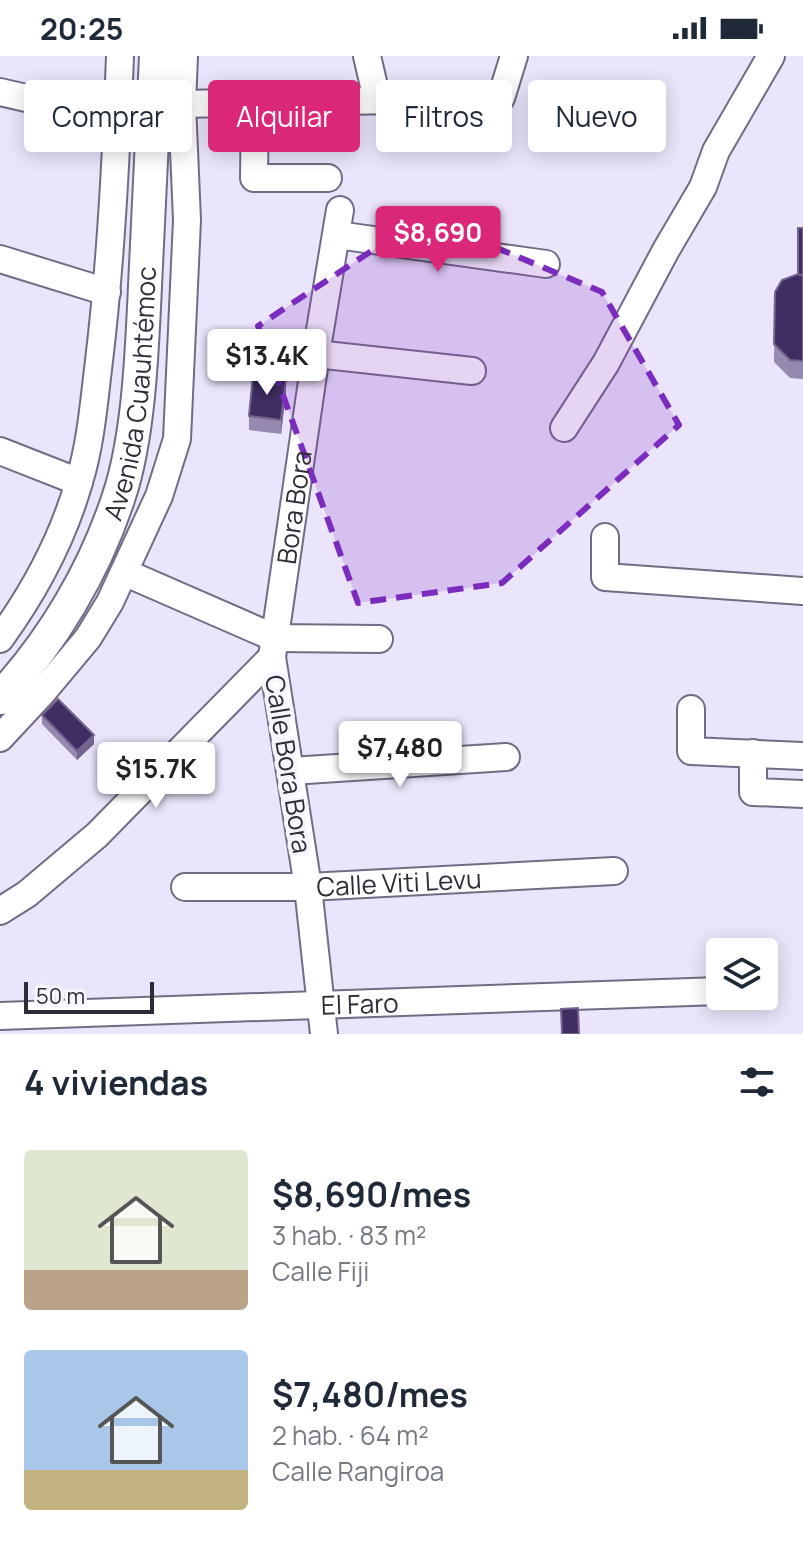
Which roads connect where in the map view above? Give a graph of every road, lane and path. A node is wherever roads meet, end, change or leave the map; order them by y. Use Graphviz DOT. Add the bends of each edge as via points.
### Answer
graph roads {
  1 [pos="120,56"];
  2 [pos="140,56"];
  3 [pos="156,56"];
  4 [pos="184,56"];
  5 [pos="367,56"];
  6 [pos="514,56"];
  7 [pos="771,56"];
  8 [pos="119,80"];
  9 [pos="183,80"];
  10 [pos="507,80"];
  11 [pos="0,92"];
  12 [pos="376,95"];
  13 [pos="24,97"];
  14 [pos="116,152"];
  15 [pos="184,152"];
  16 [pos="254,152"];
  17 [pos="328,178"];
  18 [pos="0,259"];
  19 [pos="546,264"];
  20 [pos="107,292"];
  21 [pos="316,354"];
  22 [pos="472,371"];
  23 [pos="564,428"];
  24 [pos="0,451"];
  25 [pos="79,482"];
  26 [pos="605,537"];
  27 [pos="126,573"];
  28 [pos="803,591"];
  29 [pos="0,639"];
  30 [pos="379,639"];
  31 [pos="274,647"];
  32 [pos="0,674"];
  33 [pos="0,698"];
  34 [pos="691,709"];
  35 [pos="0,738"];
  36 [pos="753,753"];
  37 [pos="803,756"];
  38 [pos="506,757"];
  39 [pos="291,771"];
  40 [pos="803,794"];
  41 [pos="614,871"];
  42 [pos="185,887"];
  43 [pos="308,887"];
  44 [pos="0,911"];
  45 [pos="706,991"];
  46 [pos="321,1004"];
  47 [pos="0,1016"];
  48 [pos="57,1023"];
  49 [pos="324,1034"];
  1 -- 8 [label="street"];
  2 -- 32 [label="main road, Avenida Cuauhtémoc" via="125,354 103,489 75,558 41,619"];
  3 -- 33 [label="main road, Avenida Cuauhtémoc" via="142,353 120,495 59,624"];
  4 -- 9 [label="street"];
  5 -- 12 [label="street"];
  6 -- 10 [label="street"];
  7 -- 23 [label="street" via="606,363"];
  11 -- 13 [label="street"];
  14 -- 20 [label="street"];
  15 -- 27 [label="street" via="187,220 177,439"];
  16 -- 17 [label="street" via="254,178"];
  18 -- 20 [label="street"];
  19 -- 21 [label="street, Bora Bora" via="338,222"];
  20 -- 25 [label="street"];
  21 -- 22 [label="street"];
  21 -- 31 [label="street, Bora Bora"];
  24 -- 25 [label="street"];
  25 -- 29 [label="street" via="49,560"];
  26 -- 28 [label="street" via="605,577"];
  27 -- 31 [label="street"];
  27 -- 35 [label="street" via="88,638"];
  30 -- 31 [label="street"];
  31 -- 39 [label="street, Calle Bora Bora"];
  31 -- 44 [label="street" via="97,835"];
  34 -- 36 [label="street" via="691,751"];
  36 -- 37 [label="street"];
  36 -- 40 [label="street" via="753,792"];
  38 -- 39 [label="street"];
  39 -- 43 [label="street, Calle Bora Bora"];
  41 -- 43 [label="street, Calle Viti Levu"];
  42 -- 43 [label="street, Calle Viti Levu"];
  43 -- 46 [label="street, Calle Bora Bora"];
  45 -- 46 [label="street, El Faro"];
  46 -- 48 [label="street, El Faro"];
  46 -- 49 [label="street, Calle Bora Bora"];
  47 -- 48 [label="street, El Faro"];
}
